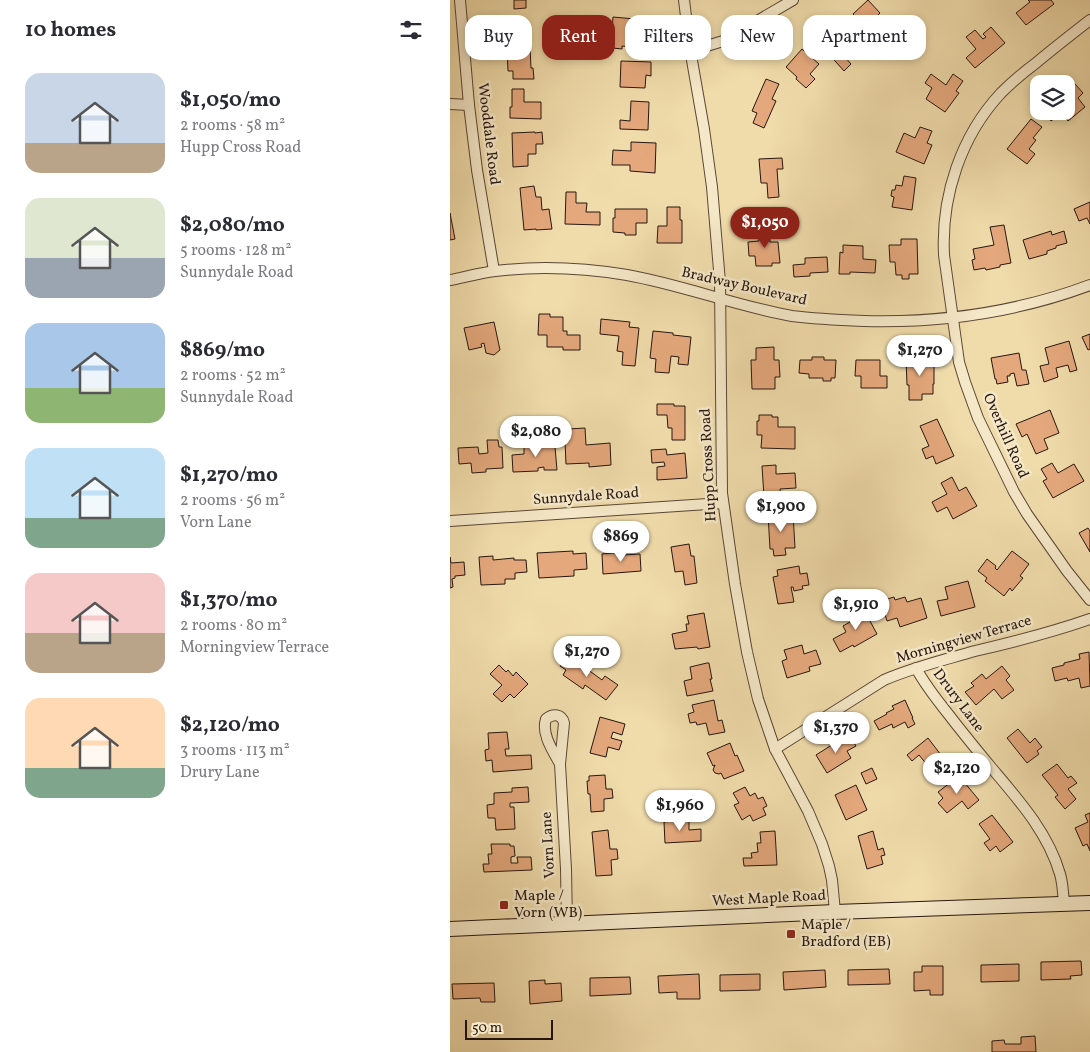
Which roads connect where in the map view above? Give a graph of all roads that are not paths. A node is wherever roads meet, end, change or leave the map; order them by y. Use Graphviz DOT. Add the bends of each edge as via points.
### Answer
graph roads {
  1 [pos="460,0"];
  2 [pos="684,0"];
  3 [pos="794,0"];
  4 [pos="686,15"];
  5 [pos="1090,20"];
  6 [pos="711,45"];
  7 [pos="692,60"];
  8 [pos="450,104"];
  9 [pos="469,105"];
  10 [pos="494,271"];
  11 [pos="450,280"];
  12 [pos="1090,285"];
  13 [pos="720,298"];
  14 [pos="953,317"];
  15 [pos="723,503"];
  16 [pos="450,521"];
  17 [pos="1090,600"];
  18 [pos="1090,619"];
  19 [pos="916,668"];
  20 [pos="775,748"];
  21 [pos="560,764"];
  22 [pos="1090,903"];
  23 [pos="1064,904"];
  24 [pos="835,912"];
  25 [pos="567,924"];
  26 [pos="450,929"];
  1 -- 9 [label="street, Wooddale Road"];
  2 -- 4 [label="street, Hupp Cross Road"];
  3 -- 6 [label="street"];
  5 -- 14 [label="street, Overhill Road" via="1001,93 972,132 960,158 951,184 944,238"];
  7 -- 13 [label="street, Hupp Cross Road" via="712,187"];
  8 -- 9 [label="street"];
  9 -- 10 [label="street, Wooddale Road"];
  10 -- 11 [label="street, Bradway Boulevard"];
  10 -- 13 [label="street, Bradway Boulevard" via="552,269 600,272"];
  12 -- 14 [label="street, Bradway Boulevard" via="1024,305"];
  13 -- 14 [label="street, Bradway Boulevard" via="791,316 826,320 880,322"];
  13 -- 15 [label="street, Hupp Cross Road"];
  14 -- 17 [label="street, Overhill Road" via="960,362 978,418 1027,514"];
  15 -- 16 [label="street, Sunnydale Road"];
  15 -- 20 [label="street, Hupp Cross Road" via="747,652 758,700"];
  18 -- 19 [label="street, Morningview Terrace"];
  19 -- 20 [label="street, Morningview Terrace" via="884,680"];
  19 -- 23 [label="street, Drury Lane" via="1044,836 1060,874"];
  20 -- 24 [label="street, Hupp Cross Road" via="822,844 832,880"];
  21 -- 25 [label="street, Vorn Lane"];
  22 -- 23 [label="main road, West Maple Road"];
  23 -- 24 [label="main road, West Maple Road"];
  24 -- 25 [label="main road, West Maple Road"];
  25 -- 26 [label="main road, West Maple Road"];
}
